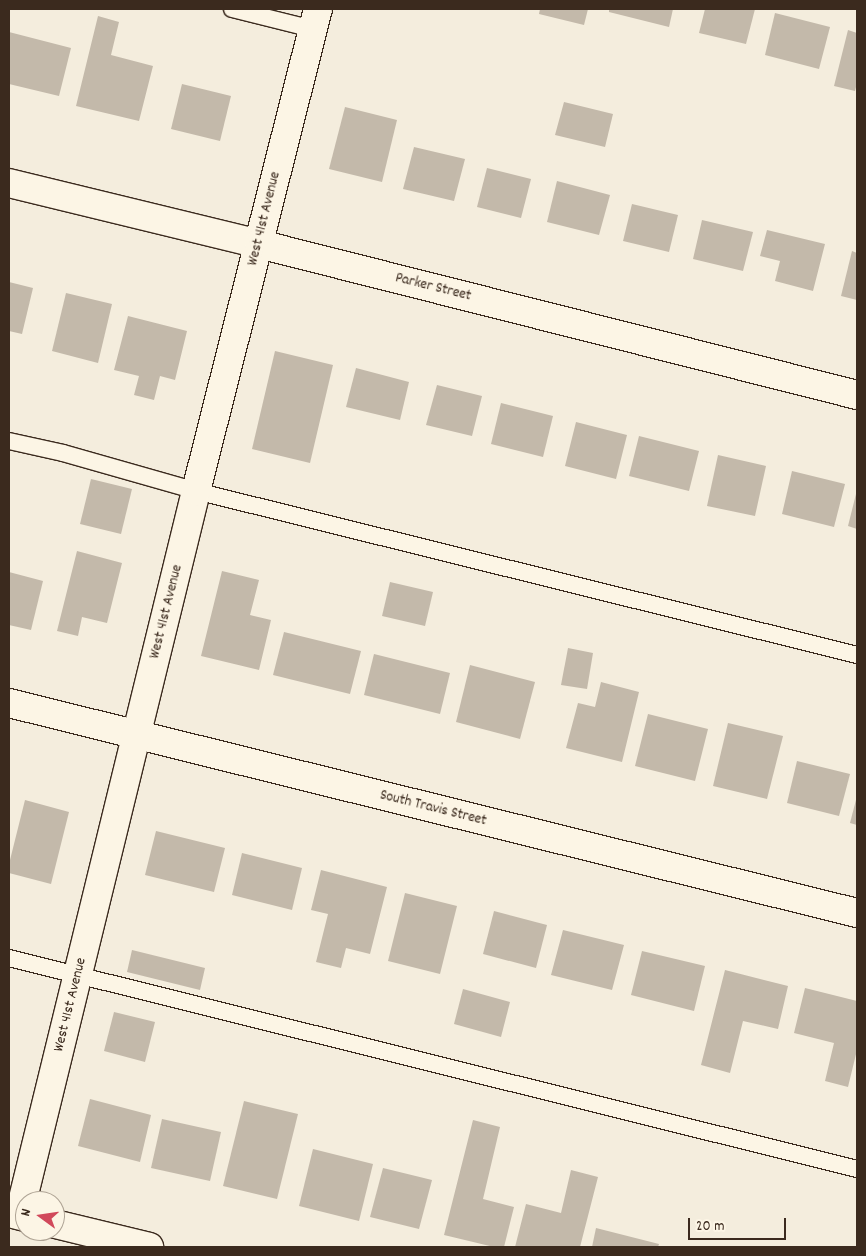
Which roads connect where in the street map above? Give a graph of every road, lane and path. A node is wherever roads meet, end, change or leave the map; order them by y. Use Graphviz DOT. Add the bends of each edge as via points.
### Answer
graph roads {
  1 [pos="232,9"];
  2 [pos="315,19"];
  3 [pos="9,183"];
  4 [pos="259,244"];
  5 [pos="857,395"];
  6 [pos="9,441"];
  7 [pos="196,491"];
  8 [pos="857,655"];
  9 [pos="9,703"];
  10 [pos="136,735"];
  11 [pos="857,913"];
  12 [pos="9,958"];
  13 [pos="78,976"];
  14 [pos="857,1170"];
  15 [pos="24,1191"];
  16 [pos="65,1226"];
  17 [pos="149,1247"];
  1 -- 2 [label="lane"];
  2 -- 4 [label="street, West 41st Avenue"];
  3 -- 4 [label="street, Parker Street"];
  4 -- 5 [label="street, Parker Street"];
  4 -- 7 [label="street, West 41st Avenue"];
  6 -- 7 [label="lane"];
  7 -- 8 [label="lane"];
  7 -- 10 [label="street, West 41st Avenue"];
  9 -- 10 [label="street, South Travis Street"];
  10 -- 11 [label="street, South Travis Street"];
  10 -- 13 [label="street, West 41st Avenue"];
  12 -- 13 [label="lane"];
  13 -- 14 [label="lane"];
  13 -- 15 [label="street, West 41st Avenue"];
  16 -- 17 [label="street"];
}
